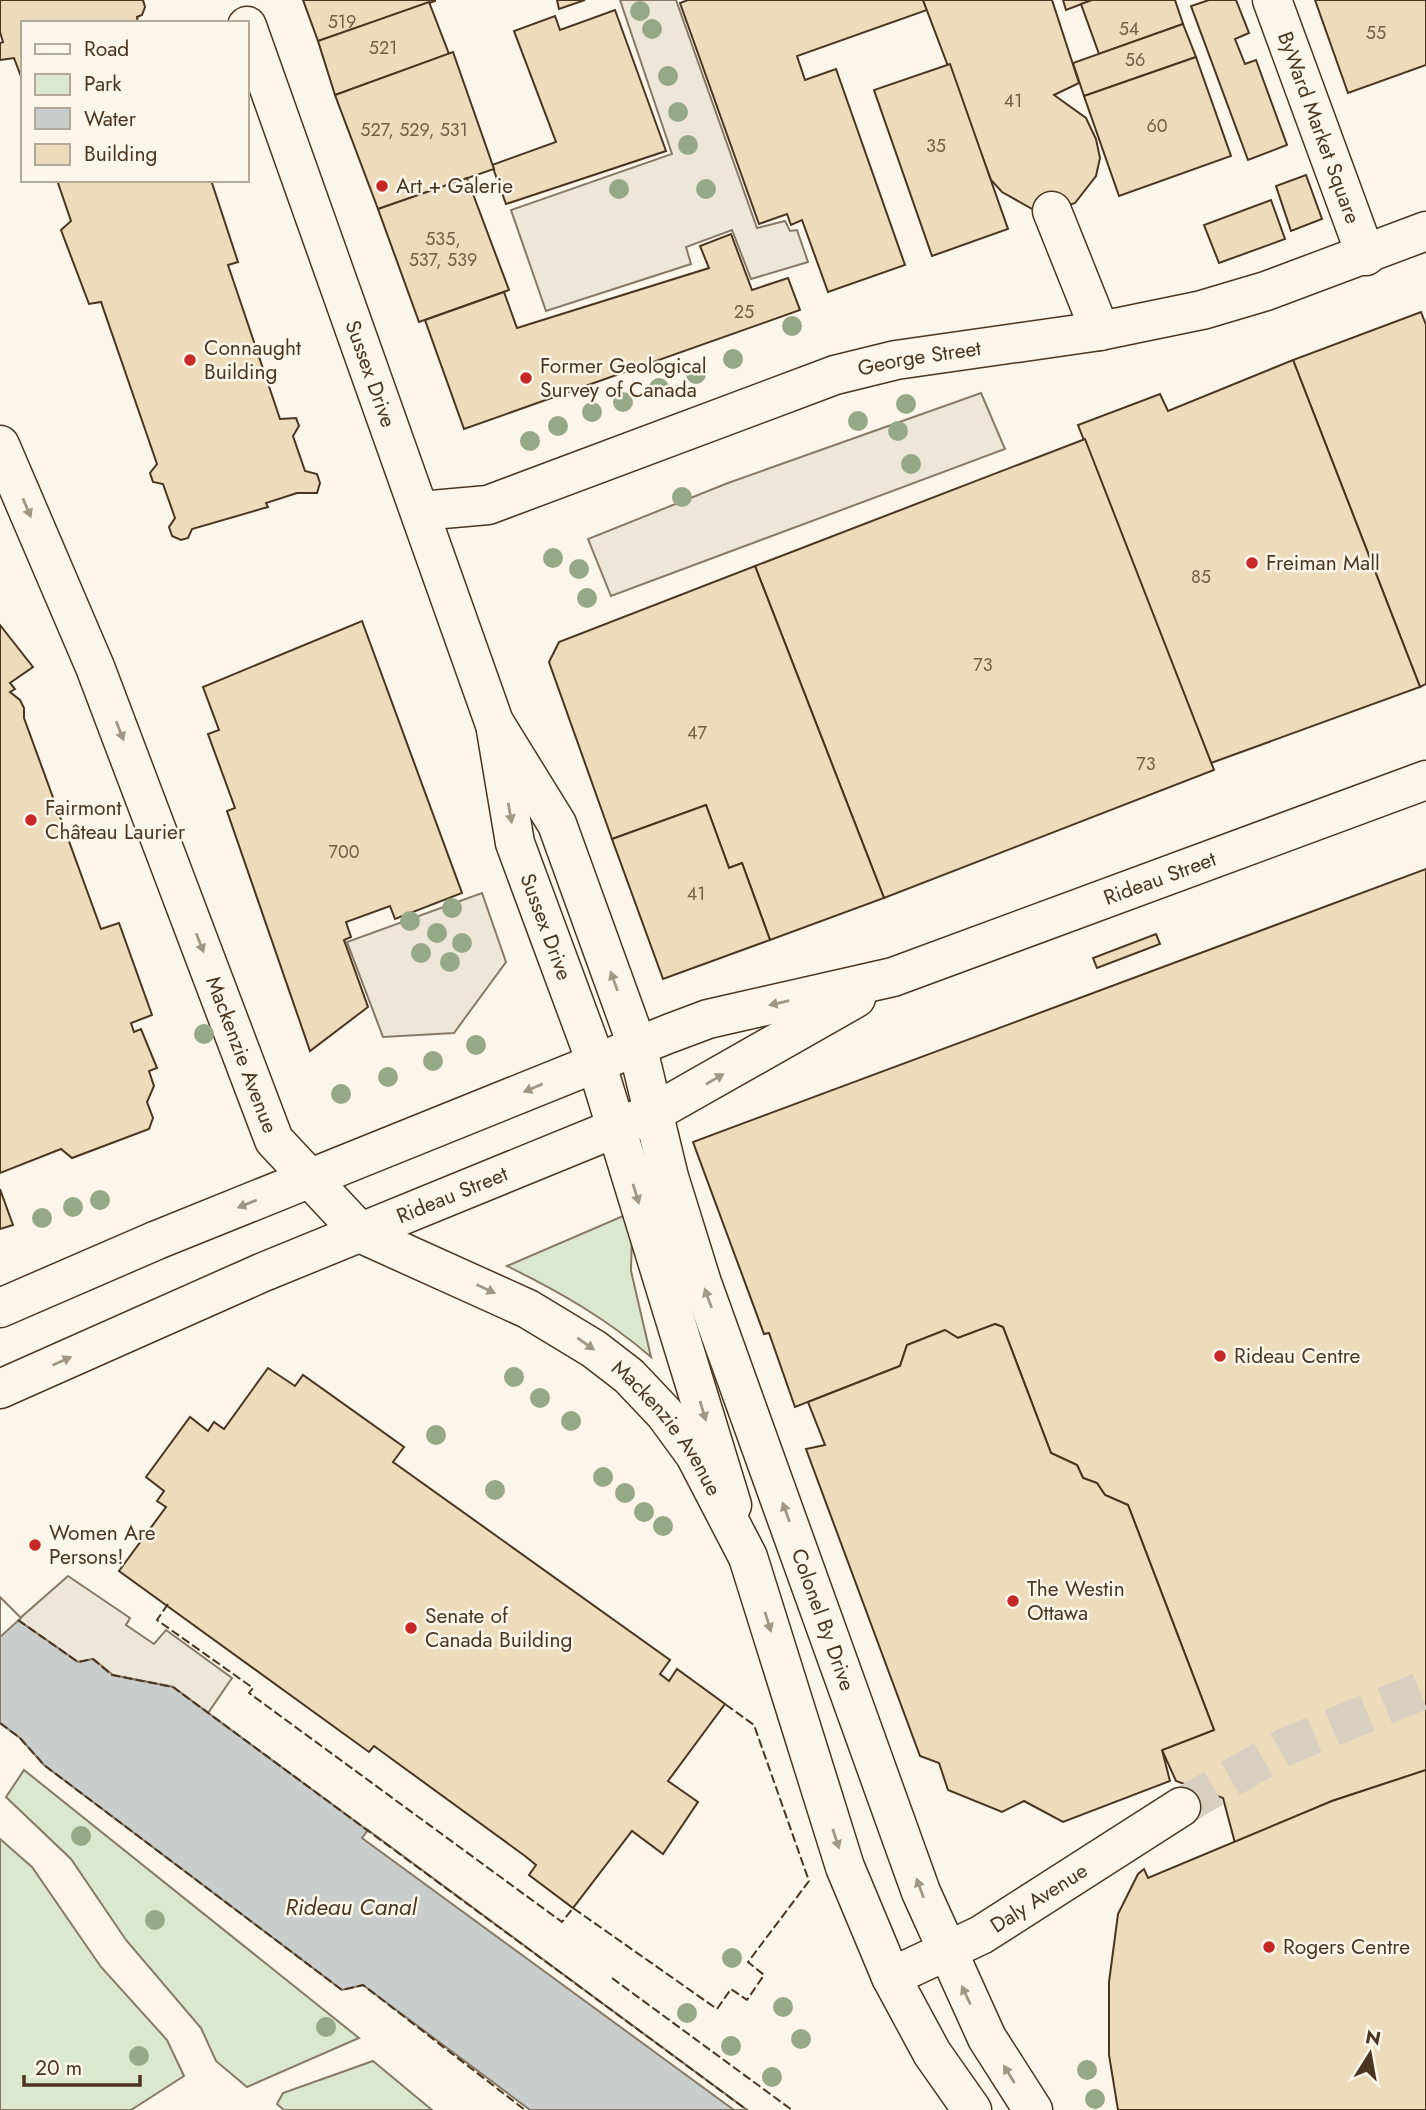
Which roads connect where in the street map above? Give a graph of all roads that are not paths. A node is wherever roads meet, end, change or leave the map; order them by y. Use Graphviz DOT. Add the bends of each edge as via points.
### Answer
graph roads {
  1 [pos="237,0"];
  2 [pos="1272,0"];
  3 [pos="245,21"];
  4 [pos="248,31"];
  5 [pos="1052,211"];
  6 [pos="1426,232"];
  7 [pos="1366,256"];
  8 [pos="1100,331"];
  9 [pos="0,445"];
  10 [pos="420,511"];
  11 [pos="494,722"];
  12 [pos="1426,780"];
  13 [pos="893,976"];
  14 [pos="637,1045"];
  15 [pos="596,1062"];
  16 [pos="655,1112"];
  17 [pos="616,1128"];
  18 [pos="310,1179"];
  19 [pos="362,1234"];
  20 [pos="0,1308"];
  21 [pos="0,1389"];
  22 [pos="748,1557"];
  23 [pos="1181,1807"];
  24 [pos="946,1951"];
  25 [pos="891,1977"];
  26 [pos="972,2110"];
  27 [pos="1033,2110"];
  1 -- 3 [label="main road, Sussex Drive"];
  2 -- 7 [label="main road, ByWard Market Square"];
  4 -- 10 [label="main road, Sussex Drive"];
  5 -- 8 [label="main road"];
  6 -- 7 [label="main road, George Street"];
  7 -- 8 [label="main road, George Street" via="1227,304"];
  8 -- 10 [label="main road, George Street" via="940,352 835,374 488,505"];
  9 -- 18 [label="main road, Mackenzie Avenue, one-way" via="100,679 274,1140"];
  10 -- 11 [label="main road, Sussex Drive"];
  14 -- 11 [label="main road, Sussex Drive, one-way" via="557,824"];
  11 -- 15 [label="main road, Sussex Drive, one-way" via="515,843"];
  12 -- 13 [label="main road, Rideau Street"];
  13 -- 14 [label="main road, Rideau Street, one-way" via="708,1019"];
  16 -- 13 [label="main road, Rideau Street, one-way"];
  14 -- 15 [label="main road, Rideau Street"];
  14 -- 16 [label="main road, Sussex Drive"];
  15 -- 17 [label="main road, Sussex Drive"];
  15 -- 18 [label="main road, Rideau Street, one-way"];
  16 -- 17 [label="main road, Rideau Street"];
  24 -- 16 [label="main road, Colonel By Drive, one-way" via="702,1283 669,1177"];
  17 -- 19 [label="main road, Rideau Street"];
  17 -- 22 [label="main road, one-way"];
  18 -- 19 [label="main road, Mackenzie Avenue"];
  18 -- 20 [label="main road, Rideau Street, one-way"];
  21 -- 19 [label="main road, Rideau Street, one-way" via="261,1273"];
  19 -- 22 [label="main road, Mackenzie Avenue, one-way" via="550,1321 629,1376 695,1455"];
  22 -- 25 [label="main road, one-way" via="845,1867"];
  23 -- 24 [label="main road, Daly Avenue" via="981,1935"];
  24 -- 25 [label="main road, Daly Avenue"];
  27 -- 24 [label="main road, Colonel By Drive, one-way" via="987,2038"];
  25 -- 26 [label="main road" via="932,2053"];
}
